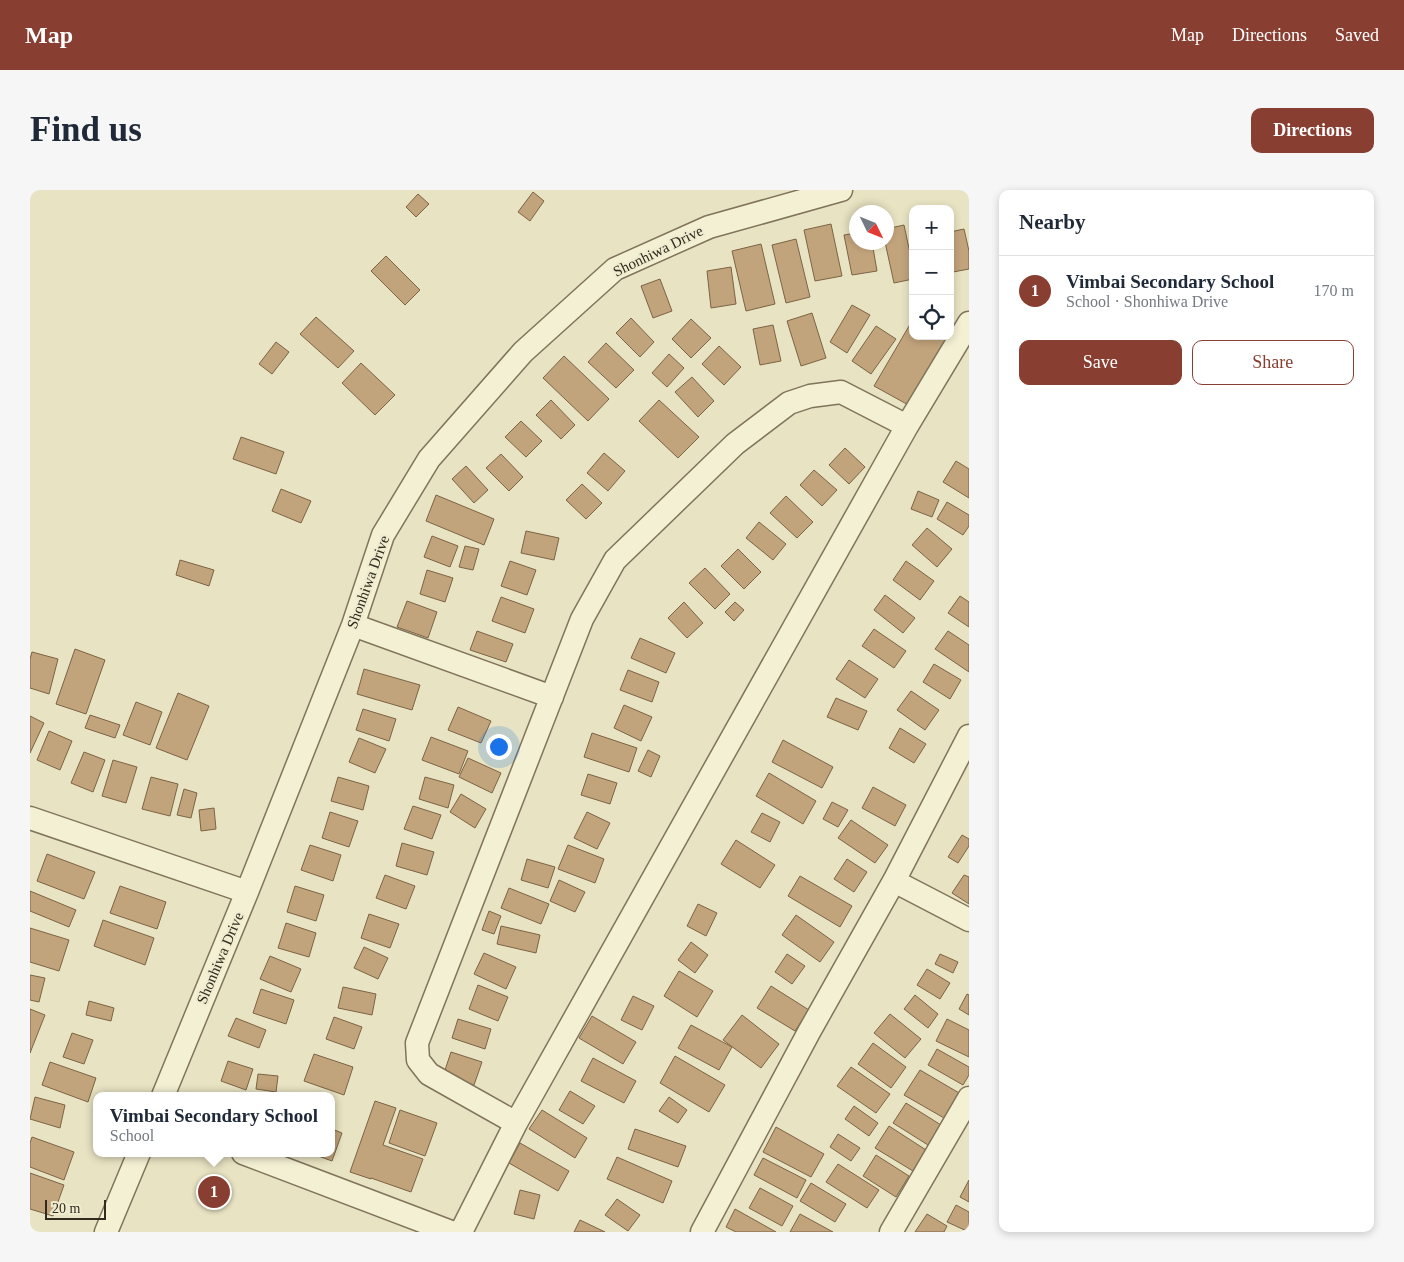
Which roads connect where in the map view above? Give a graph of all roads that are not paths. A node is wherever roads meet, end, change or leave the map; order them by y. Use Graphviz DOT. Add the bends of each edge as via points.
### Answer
graph roads {
  1 [pos="841,190"];
  2 [pos="969,323"];
  3 [pos="907,426"];
  4 [pos="352,625"];
  5 [pos="552,697"];
  6 [pos="969,736"];
  7 [pos="33,826"];
  8 [pos="894,881"];
  9 [pos="247,892"];
  10 [pos="969,920"];
  11 [pos="165,1092"];
  12 [pos="969,1098"];
  13 [pos="516,1123"];
  14 [pos="137,1157"];
  15 [pos="254,1157"];
  16 [pos="106,1232"];
  17 [pos="451,1232"];
  18 [pos="461,1232"];
  19 [pos="702,1232"];
  20 [pos="891,1232"];
  1 -- 4 [label="street, Shonhiwa Drive" via="709,227 615,268 523,352 430,459 383,535"];
  2 -- 3 [label="street"];
  3 -- 5 [label="street" via="841,392 810,396 789,403 770,417 735,444 615,560 582,618"];
  3 -- 13 [label="street"];
  4 -- 5 [label="street"];
  4 -- 9 [label="street, Shonhiwa Drive"];
  5 -- 13 [label="street" via="417,1043 418,1060 429,1074"];
  6 -- 8 [label="street"];
  7 -- 9 [label="street"];
  8 -- 10 [label="street"];
  8 -- 19 [label="street"];
  9 -- 11 [label="street, Shonhiwa Drive"];
  12 -- 20 [label="street"];
  13 -- 18 [label="street"];
  14 -- 16 [label="street"];
  15 -- 17 [label="street"];
}
